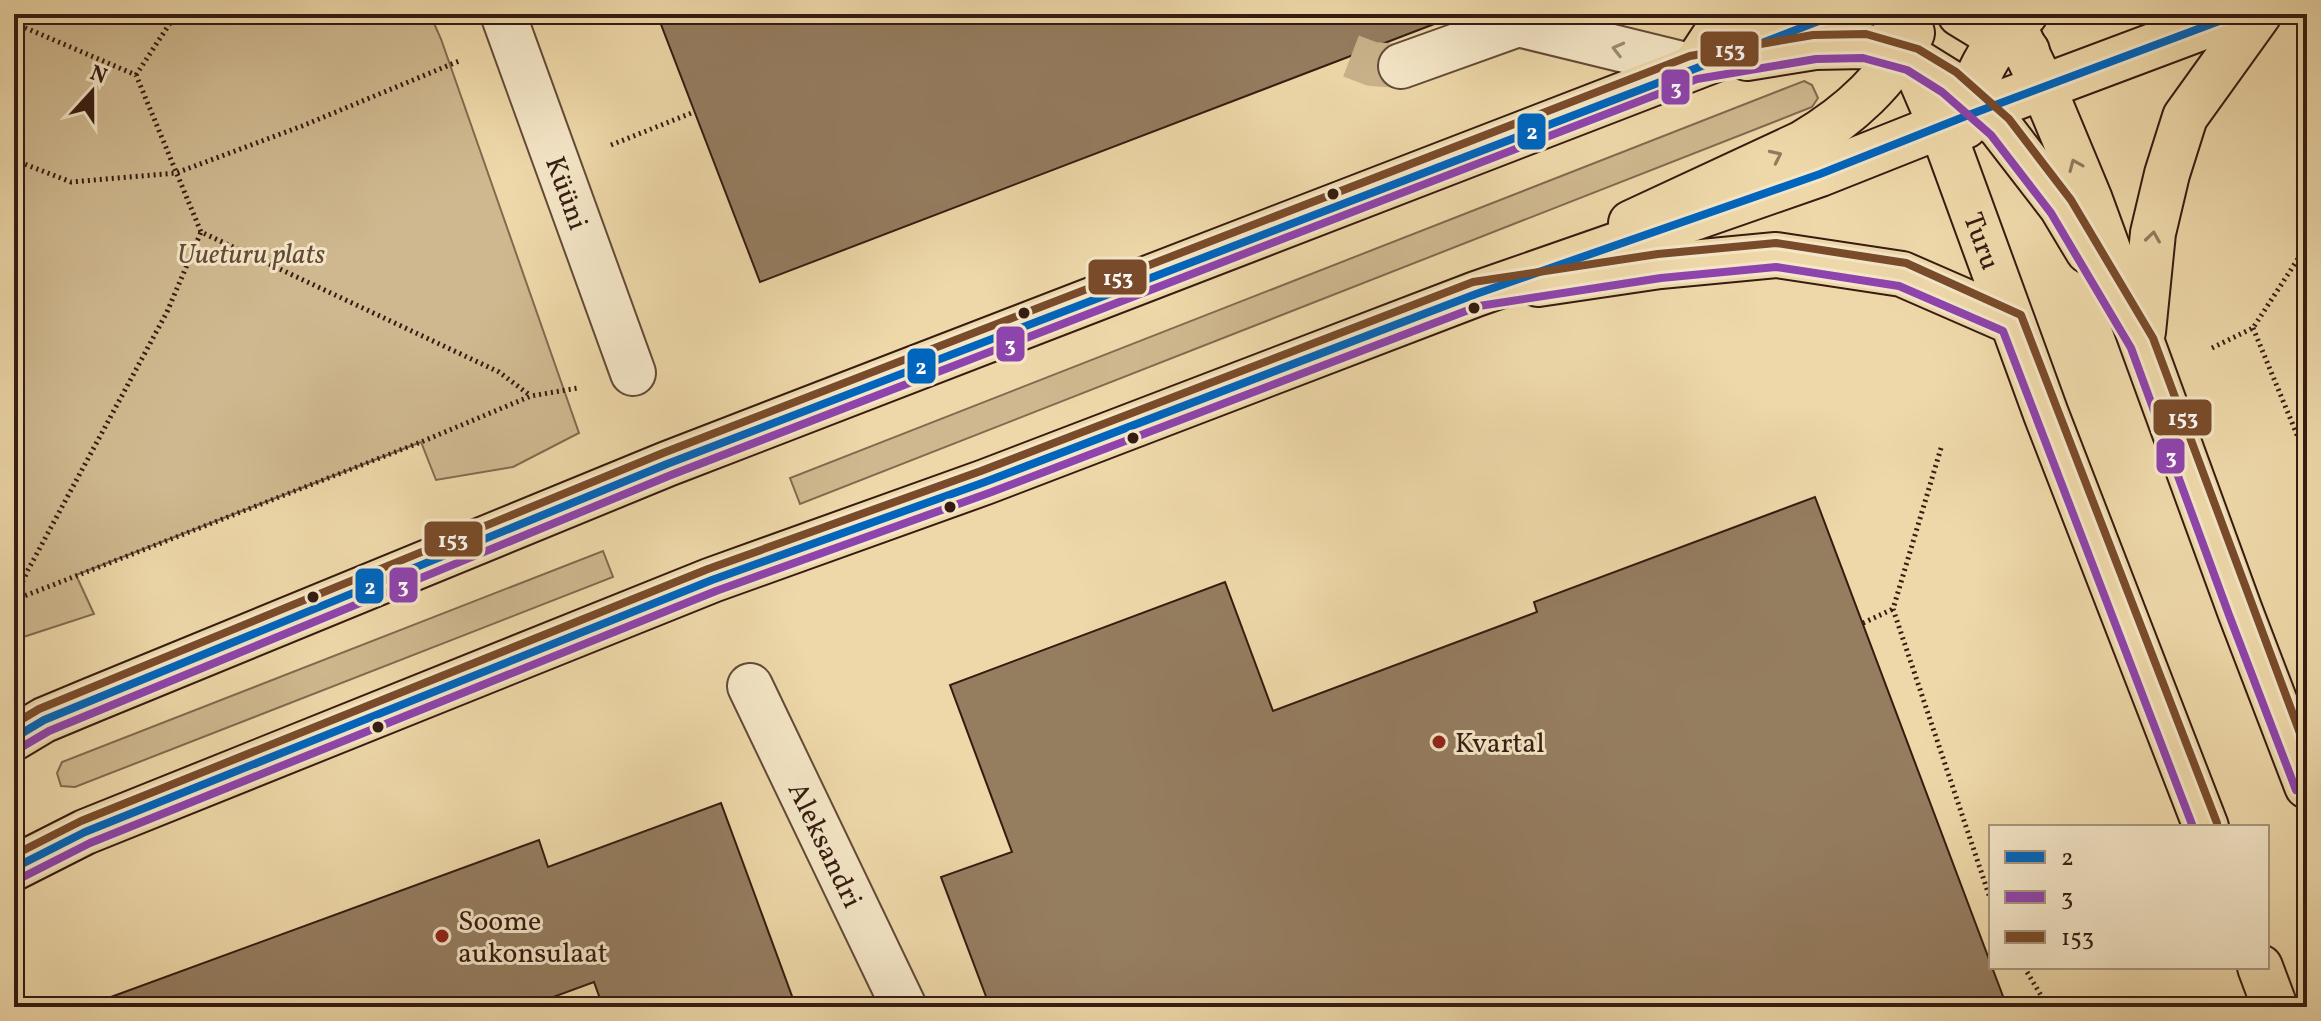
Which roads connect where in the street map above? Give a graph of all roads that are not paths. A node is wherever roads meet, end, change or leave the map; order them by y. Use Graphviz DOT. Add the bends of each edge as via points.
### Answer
graph roads {
  1 [pos="1729,14"];
  2 [pos="1837,14"];
  3 [pos="1960,14"];
  4 [pos="2229,14"];
  5 [pos="2238,14"];
  6 [pos="2259,14"];
  7 [pos="507,26"];
  8 [pos="1906,38"];
  9 [pos="2019,38"];
  10 [pos="1401,66"];
  11 [pos="1694,67"];
  12 [pos="1964,113"];
  13 [pos="1476,294"];
  14 [pos="2012,322"];
  15 [pos="2142,343"];
  16 [pos="633,373"];
  17 [pos="750,686"];
  18 [pos="14,738"];
  19 [pos="2307,786"];
  20 [pos="2205,825"];
  21 [pos="14,868"];
  22 [pos="2261,969"];
  23 [pos="902,1006"];
  24 [pos="2275,1007"];
  1 -- 11 [label="main road"];
  2 -- 11 [label="main road"];
  3 -- 9 [label="main road"];
  4 -- 9 [label="main road" via="2074,57"];
  5 -- 9 [label="main road"];
  15 -- 6 [label="main road, one-way" via="2153,233 2185,117"];
  7 -- 16 [label="street, Küüni"];
  8 -- 11 [label="main road"];
  8 -- 12 [label="main road, Turu"];
  13 -- 8 [label="main road, one-way" via="1803,143 1862,100"];
  9 -- 12 [label="main road"];
  9 -- 12 [label="main road" via="1987,62"];
  15 -- 9 [label="main road, one-way" via="2090,200"];
  11 -- 10 [label="street, one-way" via="1518,24"];
  11 -- 18 [label="main road" via="667,464 44,720"];
  12 -- 13 [label="main road" via="1820,174"];
  12 -- 14 [label="main road, Turu"];
  12 -- 15 [label="main road" via="2000,127 2061,206"];
  13 -- 14 [label="main road" via="1660,266 1776,255 1902,274"];
  13 -- 21 [label="main road" via="712,580 85,832"];
  14 -- 20 [label="main road, Turu"];
  15 -- 19 [label="main road"];
  17 -- 23 [label="street, Aleksandri"];
  22 -- 24 [label="main road"];
}
